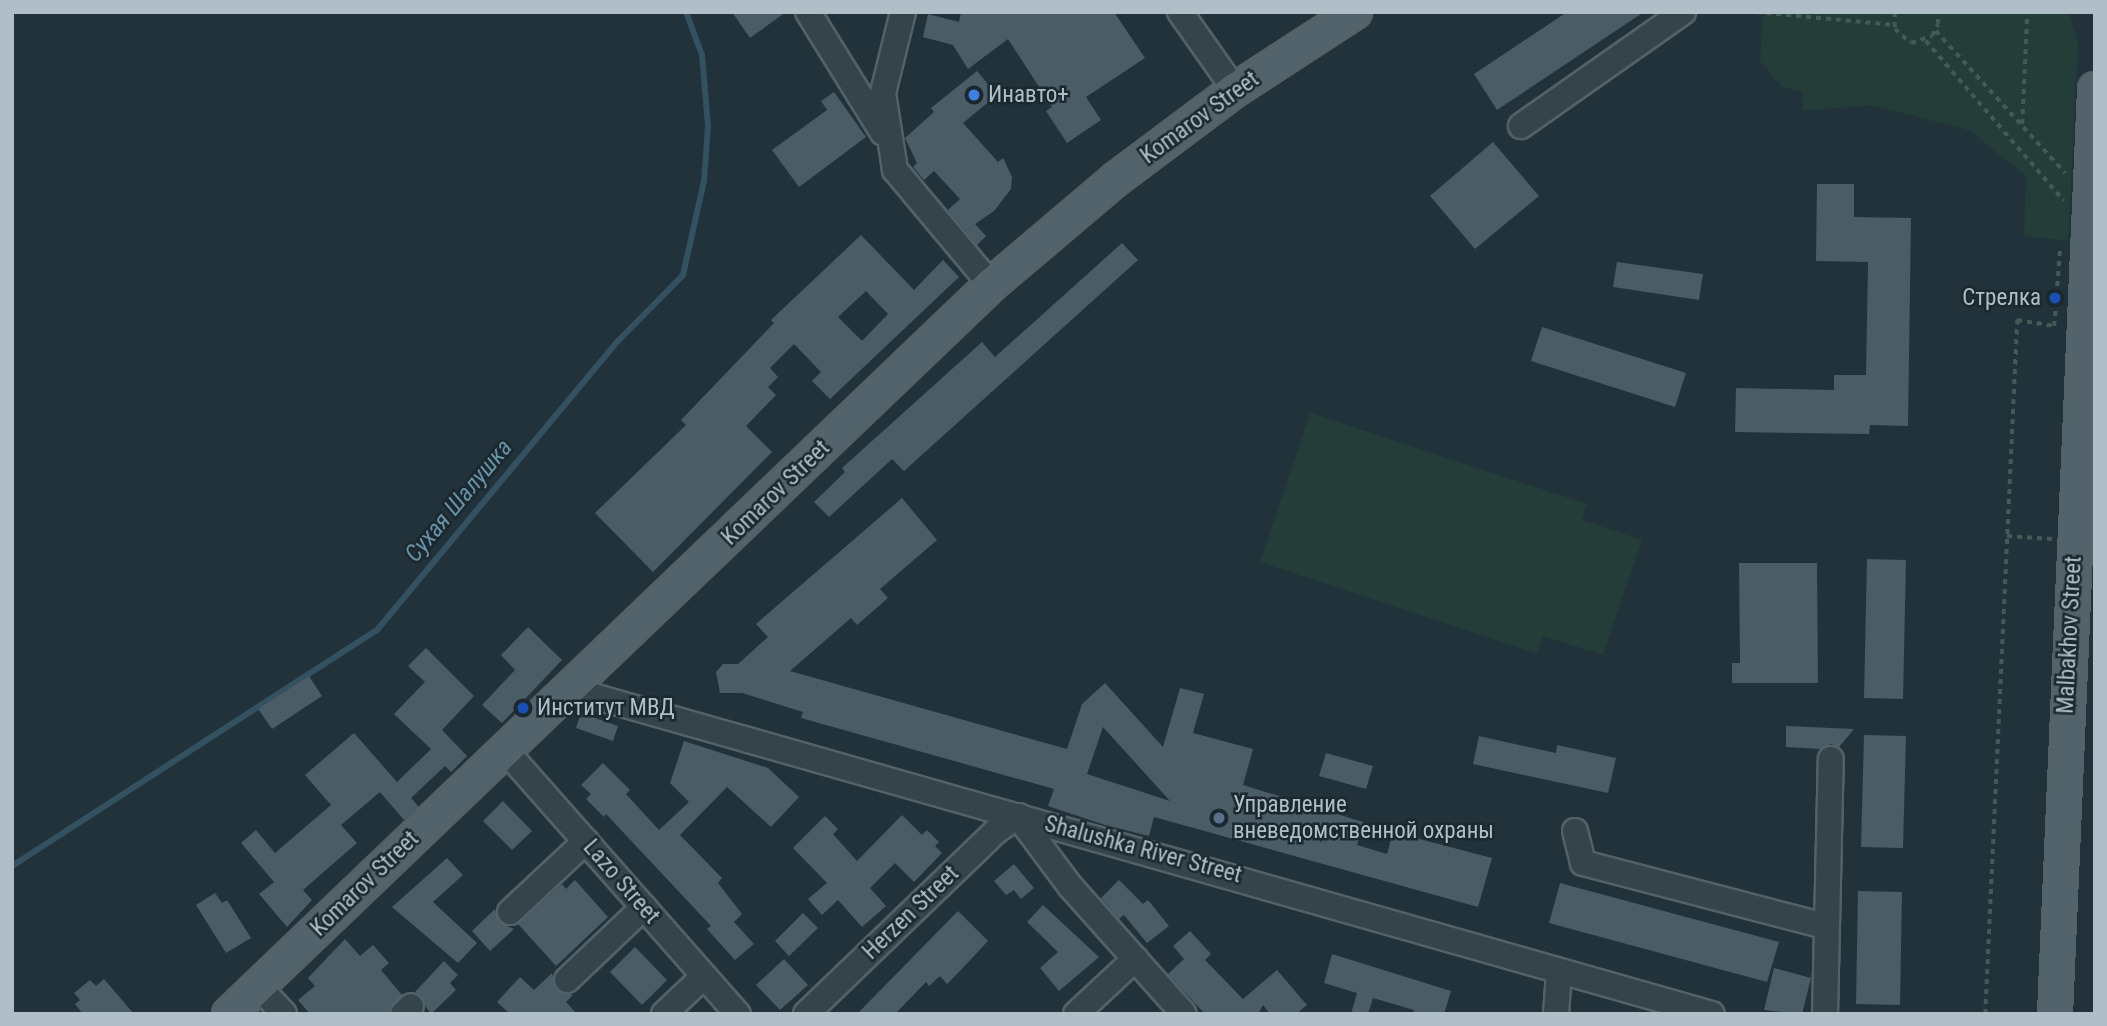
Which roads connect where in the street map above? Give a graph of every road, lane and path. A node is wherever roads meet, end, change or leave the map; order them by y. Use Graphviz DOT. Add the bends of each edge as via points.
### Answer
graph roads {
  1 [pos="808,12"];
  2 [pos="903,12"];
  3 [pos="1180,12"];
  4 [pos="1355,12"];
  5 [pos="1683,12"];
  6 [pos="1756,12"];
  7 [pos="1895,12"];
  8 [pos="1937,12"];
  9 [pos="2026,12"];
  10 [pos="1894,25"];
  11 [pos="1936,30"];
  12 [pos="1926,41"];
  13 [pos="2095,89"];
  14 [pos="1235,90"];
  15 [pos="1521,127"];
  16 [pos="2022,127"];
  17 [pos="888,139"];
  18 [pos="2068,177"];
  19 [pos="2067,197"];
  20 [pos="2081,238"];
  21 [pos="991,285"];
  22 [pos="2006,536"];
  23 [pos="2056,550"];
  24 [pos="572,690"];
  25 [pos="505,750"];
  26 [pos="1831,759"];
  27 [pos="1018,816"];
  28 [pos="1575,831"];
  29 [pos="586,841"];
  30 [pos="644,907"];
  31 [pos="510,912"];
  32 [pos="1825,926"];
  33 [pos="1135,959"];
  34 [pos="1559,972"];
  35 [pos="704,976"];
  36 [pos="567,980"];
  37 [pos="258,986"];
  38 [pos="229,1014"];
  39 [pos="284,1014"];
  40 [pos="664,1014"];
  41 [pos="737,1014"];
  42 [pos="806,1014"];
  43 [pos="1076,1014"];
  44 [pos="1184,1014"];
  45 [pos="1556,1014"];
  46 [pos="1712,1014"];
  47 [pos="1825,1014"];
  48 [pos="1985,1014"];
  49 [pos="2055,1014"];
  1 -- 17 [label="street"];
  2 -- 17 [label="street" via="883,93"];
  3 -- 14 [label="street"];
  4 -- 14 [label="main road, Komarov Street"];
  5 -- 15 [label="street"];
  6 -- 10 [label="path"];
  7 -- 10 [label="path"];
  8 -- 11 [label="path"];
  9 -- 16 [label="path"];
  10 -- 12 [label="path" via="1904,40"];
  11 -- 12 [label="path"];
  11 -- 16 [label="path"];
  12 -- 19 [label="path" via="2067,204"];
  13 -- 20 [label="main road, Malbakhov Street"];
  14 -- 21 [label="main road, Komarov Street" via="1116,179"];
  16 -- 18 [label="path"];
  17 -- 21 [label="street" via="895,170"];
  20 -- 22 [label="path" via="2054,326 2017,320"];
  20 -- 49 [label="main road, Malbakhov Street"];
  21 -- 24 [label="main road, Komarov Street"];
  22 -- 23 [label="path" via="2053,540"];
  22 -- 48 [label="path"];
  24 -- 25 [label="main road, Komarov Street"];
  24 -- 27 [label="street, Shalushka River Street"];
  25 -- 29 [label="street, Lazo Street"];
  25 -- 37 [label="main road, Komarov Street"];
  26 -- 32 [label="street"];
  27 -- 33 [label="street" via="1070,886"];
  27 -- 34 [label="street, Shalushka River Street" via="1300,893"];
  27 -- 42 [label="street, Herzen Street" via="996,831"];
  28 -- 32 [label="street" via="1583,863"];
  29 -- 30 [label="street, Lazo Street"];
  29 -- 31 [label="street"];
  30 -- 35 [label="street, Lazo Street"];
  30 -- 36 [label="street"];
  32 -- 47 [label="street"];
  33 -- 43 [label="street"];
  33 -- 44 [label="street"];
  34 -- 45 [label="street"];
  34 -- 46 [label="street, Shalushka River Street"];
  35 -- 40 [label="street"];
  35 -- 41 [label="street, Lazo Street"];
  37 -- 38 [label="main road, Komarov Street"];
  37 -- 39 [label="street"];
}
